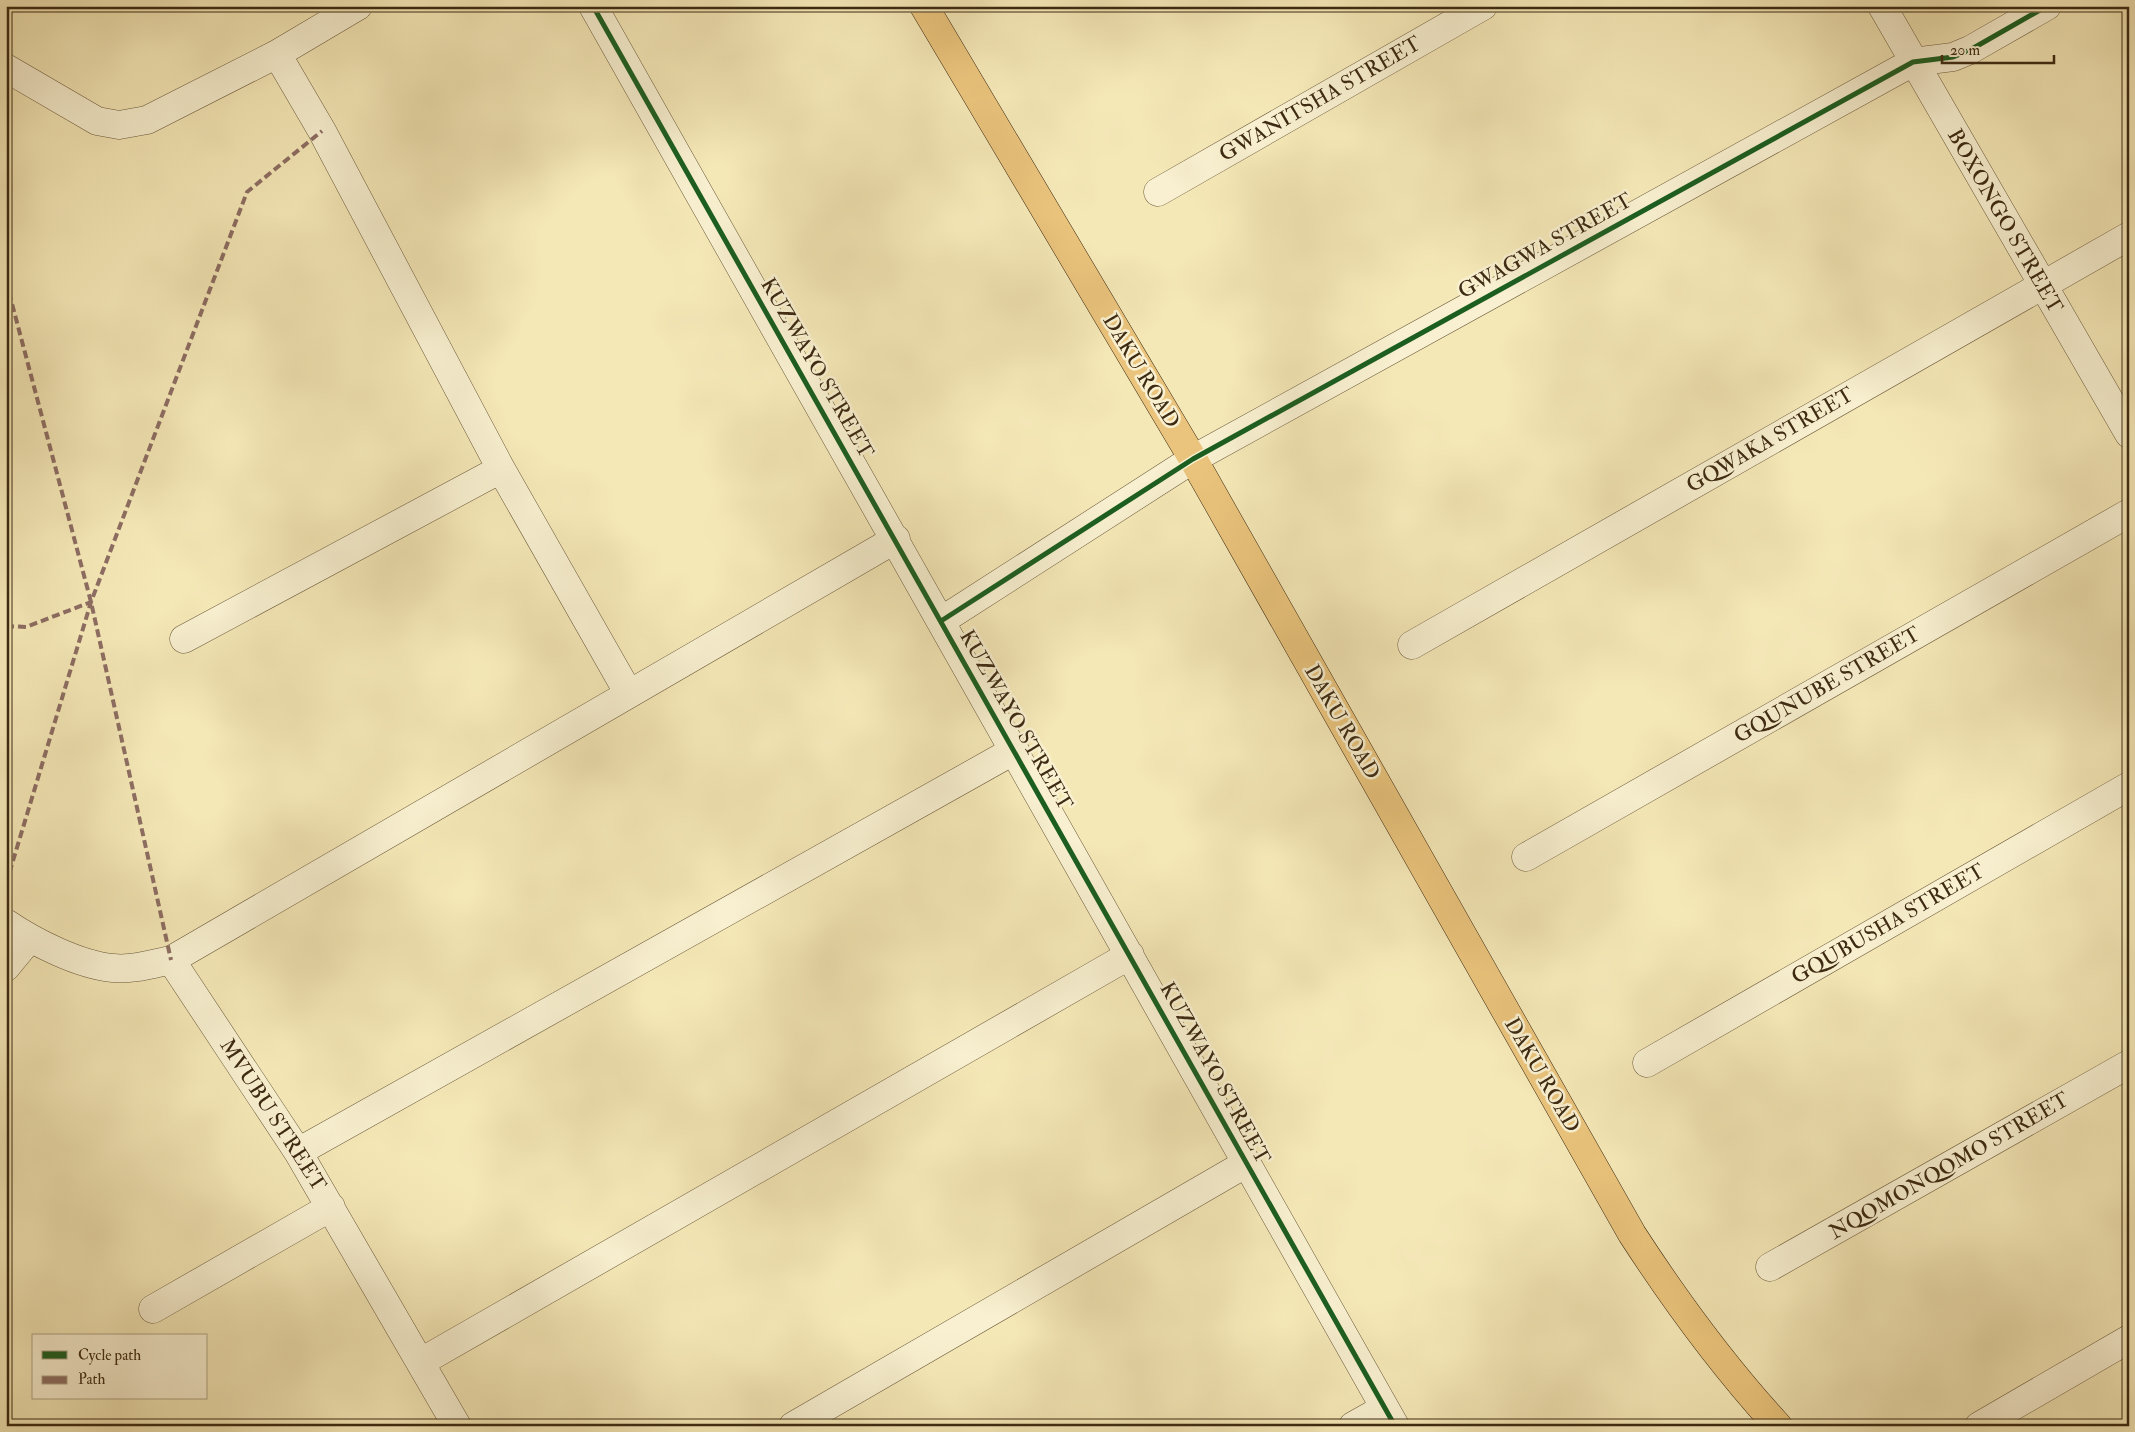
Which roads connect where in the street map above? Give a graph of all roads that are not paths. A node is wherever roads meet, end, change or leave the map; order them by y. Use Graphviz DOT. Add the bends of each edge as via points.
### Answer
graph roads {
  1 [pos="358,6"];
  2 [pos="592,6"];
  3 [pos="924,6"];
  4 [pos="1483,6"];
  5 [pos="1882,6"];
  6 [pos="2047,6"];
  7 [pos="277,54"];
  8 [pos="1913,62"];
  9 [pos="6,68"];
  10 [pos="1158,192"];
  11 [pos="2129,236"];
  12 [pos="2043,285"];
  13 [pos="2129,434"];
  14 [pos="1193,459"];
  15 [pos="501,469"];
  16 [pos="2129,513"];
  17 [pos="896,539"];
  18 [pos="941,621"];
  19 [pos="184,639"];
  20 [pos="1412,645"];
  21 [pos="628,694"];
  22 [pos="1015,750"];
  23 [pos="2129,786"];
  24 [pos="1526,857"];
  25 [pos="6,923"];
  26 [pos="29,939"];
  27 [pos="1130,955"];
  28 [pos="171,960"];
  29 [pos="6,967"];
  30 [pos="1647,1063"];
  31 [pos="2129,1064"];
  32 [pos="298,1152"];
  33 [pos="1248,1163"];
  34 [pos="331,1206"];
  35 [pos="1770,1267"];
  36 [pos="153,1309"];
  37 [pos="2129,1339"];
  38 [pos="421,1362"];
  39 [pos="1390,1417"];
  40 [pos="457,1426"];
  41 [pos="792,1426"];
  42 [pos="1354,1426"];
  43 [pos="1778,1426"];
  44 [pos="1979,1426"];
  1 -- 7 [label="street"];
  2 -- 17 [label="street, KUZWAYO STREET"];
  3 -- 14 [label="main road, DAKU ROAD"];
  4 -- 10 [label="street, GWANITSHA STREET"];
  5 -- 8 [label="street, BOXONGO STREET"];
  6 -- 8 [label="street" via="1970,50 1953,57"];
  7 -- 9 [label="street" via="147,120 119,125 98,121"];
  7 -- 15 [label="street" via="322,131"];
  8 -- 12 [label="street, BOXONGO STREET"];
  8 -- 14 [label="street, GWAGWA STREET"];
  11 -- 12 [label="street, GQWAKA STREET"];
  12 -- 13 [label="street, BOXONGO STREET"];
  12 -- 20 [label="street, GQWAKA STREET"];
  14 -- 18 [label="street, GWAGWA STREET"];
  14 -- 43 [label="main road, DAKU ROAD" via="1632,1234 1706,1343"];
  15 -- 19 [label="street"];
  15 -- 21 [label="street"];
  16 -- 24 [label="street, GQUNUBE STREET"];
  17 -- 18 [label="street, KUZWAYO STREET"];
  17 -- 21 [label="street"];
  18 -- 22 [label="street, KUZWAYO STREET"];
  21 -- 28 [label="street"];
  22 -- 27 [label="street, KUZWAYO STREET"];
  22 -- 32 [label="street"];
  23 -- 30 [label="street, GQUBUSHA STREET"];
  25 -- 26 [label="street"];
  26 -- 28 [label="street" via="92,964 114,968 141,967"];
  26 -- 29 [label="street"];
  27 -- 33 [label="street, KUZWAYO STREET"];
  27 -- 38 [label="street"];
  28 -- 32 [label="street, MVUBU STREET"];
  31 -- 35 [label="street, NQOMONQOMO STREET"];
  32 -- 34 [label="street, MVUBU STREET"];
  33 -- 39 [label="street, KUZWAYO STREET"];
  33 -- 41 [label="street"];
  34 -- 36 [label="street"];
  34 -- 38 [label="street, MVUBU STREET"];
  37 -- 44 [label="street"];
  38 -- 40 [label="street, MVUBU STREET"];
  39 -- 42 [label="street"];
}
